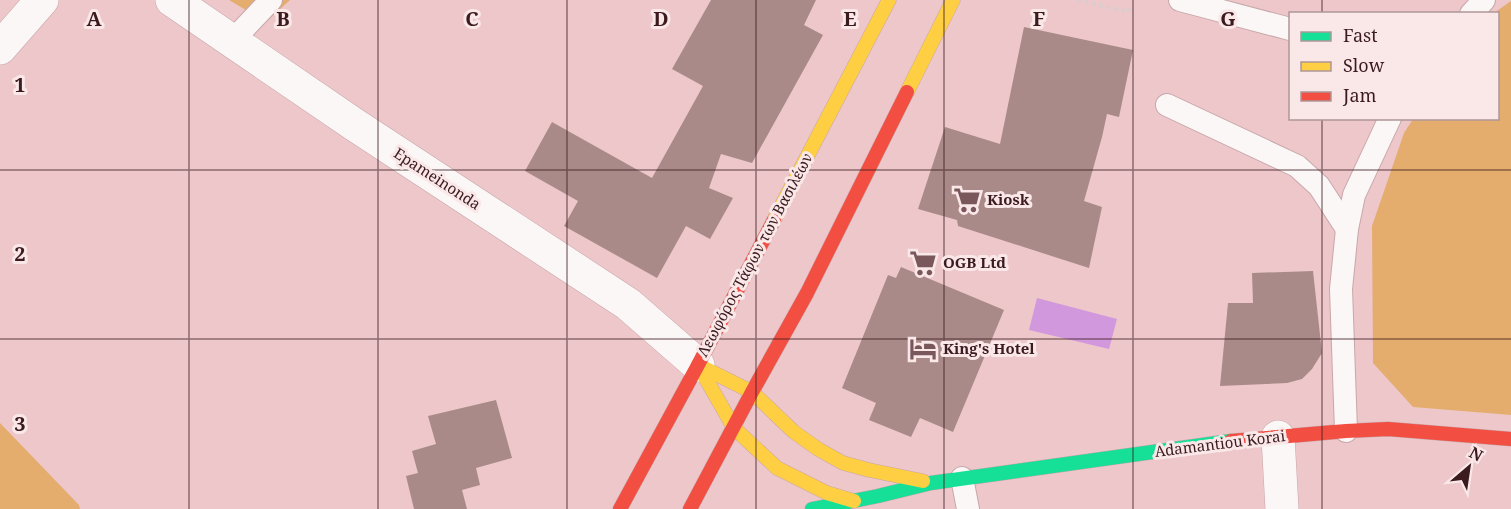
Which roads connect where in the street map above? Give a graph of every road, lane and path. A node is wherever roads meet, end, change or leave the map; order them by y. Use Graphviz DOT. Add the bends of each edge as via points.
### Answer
graph roads {
  1 [pos="42,0"];
  2 [pos="172,0"];
  3 [pos="271,0"];
  4 [pos="889,0"];
  5 [pos="953,0"];
  6 [pos="1078,0"];
  7 [pos="1180,0"];
  8 [pos="1484,0"];
  9 [pos="1130,5"];
  10 [pos="1473,12"];
  11 [pos="1289,29"];
  12 [pos="232,41"];
  13 [pos="0,48"];
  14 [pos="1167,105"];
  15 [pos="1389,120"];
  16 [pos="1347,230"];
  17 [pos="698,365"];
  18 [pos="752,392"];
  19 [pos="734,428"];
  20 [pos="1346,431"];
  21 [pos="1278,437"];
  22 [pos="1511,439"];
  23 [pos="962,478"];
  24 [pos="931,483"];
  25 [pos="854,501"];
  26 [pos="620,509"];
  27 [pos="690,509"];
  28 [pos="812,509"];
  29 [pos="968,509"];
  30 [pos="1282,509"];
  1 -- 13 [label="street"];
  2 -- 12 [label="street, Epameinonda"];
  3 -- 12 [label="lane"];
  4 -- 17 [label="main road, Λεωφόρος Τάφων των Βασιλέων"];
  5 -- 18 [label="main road" via="807,293"];
  6 -- 9 [label="path" via="1128,12"];
  7 -- 11 [label="lane"];
  8 -- 10 [label="lane"];
  12 -- 17 [label="street, Epameinonda" via="628,304"];
  14 -- 16 [label="lane" via="1297,166 1319,186"];
  15 -- 16 [label="lane" via="1354,195"];
  16 -- 20 [label="lane" via="1341,289"];
  17 -- 18 [label="main road, Adamantiou Korai"];
  17 -- 19 [label="main road"];
  17 -- 26 [label="main road, Λεωφόρος Τάφων των Βασιλέων"];
  18 -- 19 [label="main road"];
  18 -- 24 [label="main road, Adamantiou Korai" via="794,432 843,463"];
  19 -- 25 [label="main road" via="777,468 827,493"];
  19 -- 27 [label="main road"];
  20 -- 21 [label="main road, Adamantiou Korai"];
  20 -- 22 [label="main road, Adamantiou Korai" via="1388,429"];
  21 -- 23 [label="main road, Adamantiou Korai"];
  21 -- 30 [label="street"];
  23 -- 24 [label="main road, Adamantiou Korai"];
  23 -- 29 [label="lane"];
  24 -- 25 [label="main road, Adamantiou Korai"];
  25 -- 28 [label="main road, Adamantiou Korai"];
}
